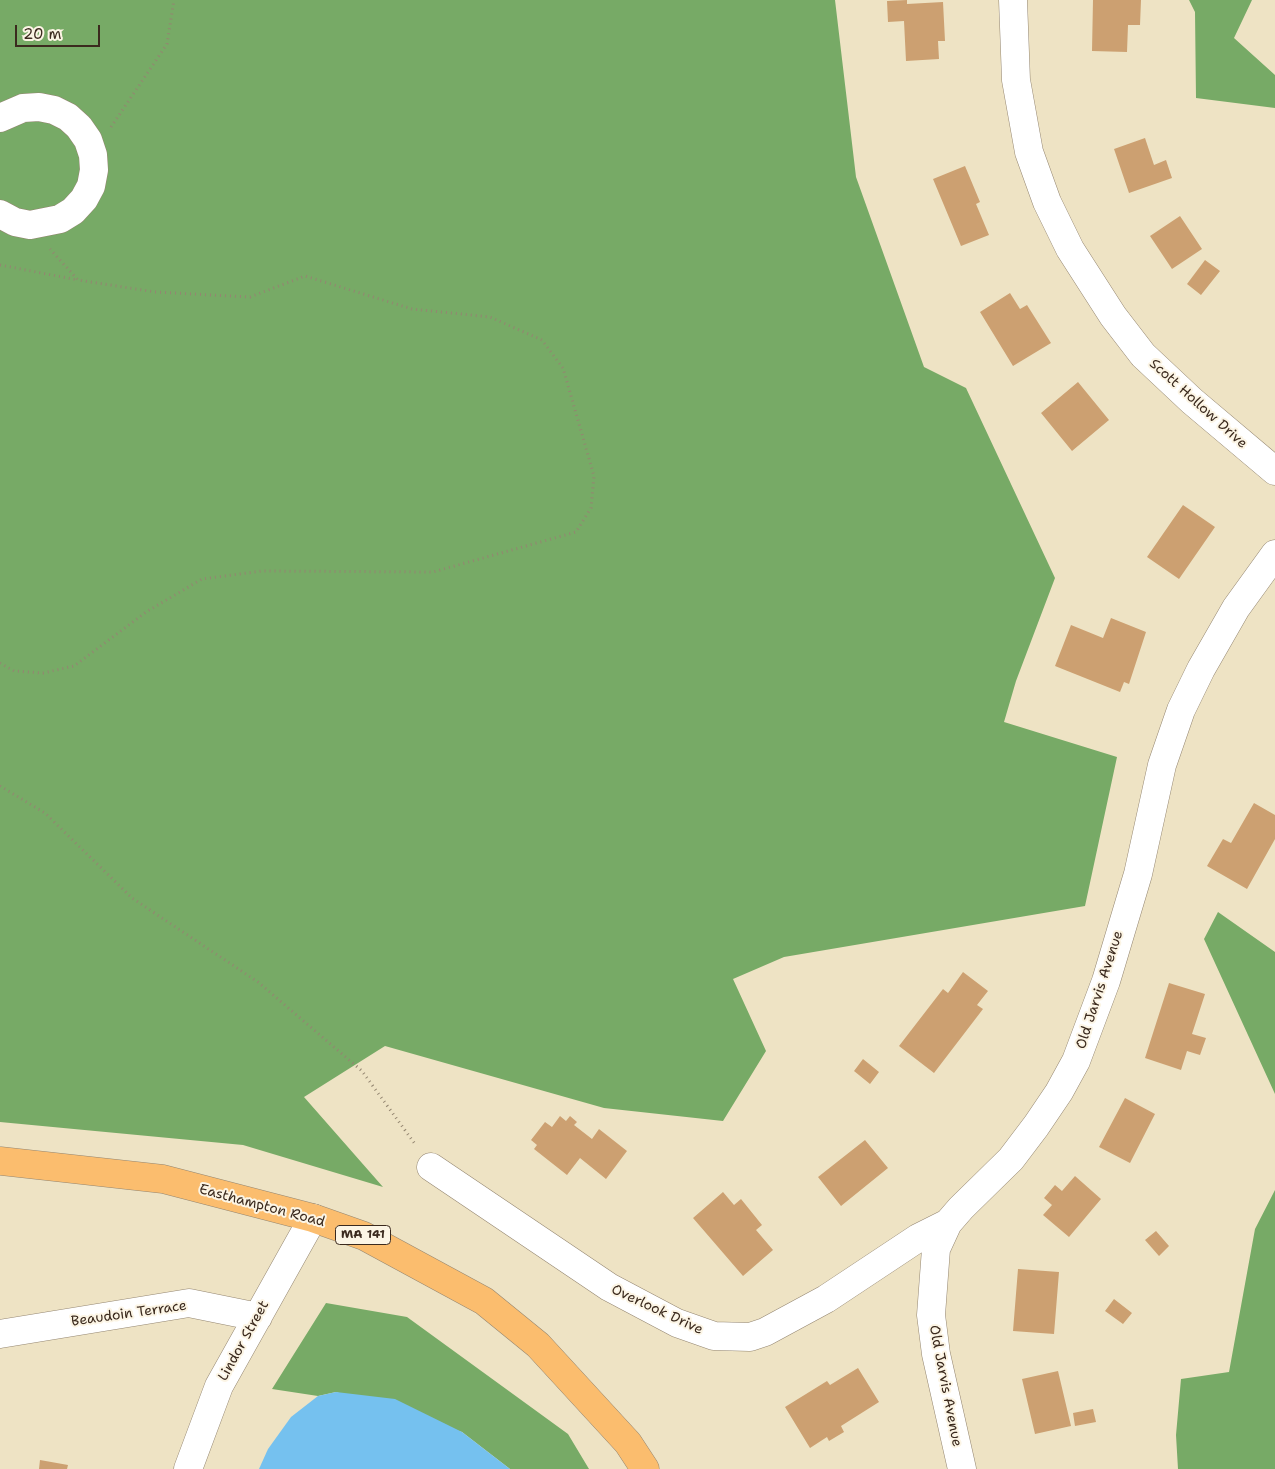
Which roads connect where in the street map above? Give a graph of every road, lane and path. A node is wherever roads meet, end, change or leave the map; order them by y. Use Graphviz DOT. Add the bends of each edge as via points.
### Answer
graph roads {
  1 [pos="174,0"];
  2 [pos="1013,0"];
  3 [pos="0,118"];
  4 [pos="93,155"];
  5 [pos="0,214"];
  6 [pos="30,225"];
  7 [pos="0,265"];
  8 [pos="78,280"];
  9 [pos="1275,471"];
  10 [pos="1275,554"];
  11 [pos="0,663"];
  12 [pos="0,786"];
  13 [pos="0,1161"];
  14 [pos="431,1166"];
  15 [pos="313,1218"];
  16 [pos="948,1223"];
  17 [pos="258,1317"];
  18 [pos="0,1334"];
  19 [pos="188,1469"];
  20 [pos="645,1469"];
  21 [pos="962,1469"];
  1 -- 4 [label="path" via="167,44"];
  2 -- 9 [label="street, Scott Hollow Drive" via="1016,80 1029,152 1047,202 1070,249 1113,316 1143,355"];
  3 -- 4 [label="street" via="23,108 54,110 80,127"];
  4 -- 6 [label="street" via="90,186 74,211 46,224"];
  5 -- 6 [label="street"];
  6 -- 8 [label="path"];
  7 -- 8 [label="path"];
  8 -- 11 [label="path" via="155,292 250,297 305,276 412,309 490,317 542,340 563,368 594,476 590,508 576,532 433,572 262,571 202,579 146,612 74,666 43,673 14,671"];
  10 -- 16 [label="street, Old Jarvis Avenue" via="1231,615 1182,710 1162,764 1138,874 1106,981 1076,1061 1059,1092 1011,1159"];
  12 -- 14 [label="path" via="45,813 132,898 258,982 362,1070"];
  13 -- 15 [label="main road, Easthampton Road / MA 141" via="163,1179"];
  14 -- 16 [label="street, Overlook Drive" via="609,1287 677,1323 714,1336 750,1337 765,1332 834,1294 918,1238"];
  15 -- 17 [label="street, Lindor Street"];
  15 -- 20 [label="main road, Easthampton Road / MA 141" via="364,1236 484,1301 538,1345 628,1443"];
  16 -- 21 [label="street, Old Jarvis Avenue" via="936,1249 931,1315 936,1354"];
  17 -- 18 [label="street, Beaudoin Terrace" via="189,1304"];
  17 -- 19 [label="street, Lindor Street" via="219,1386"];
}
